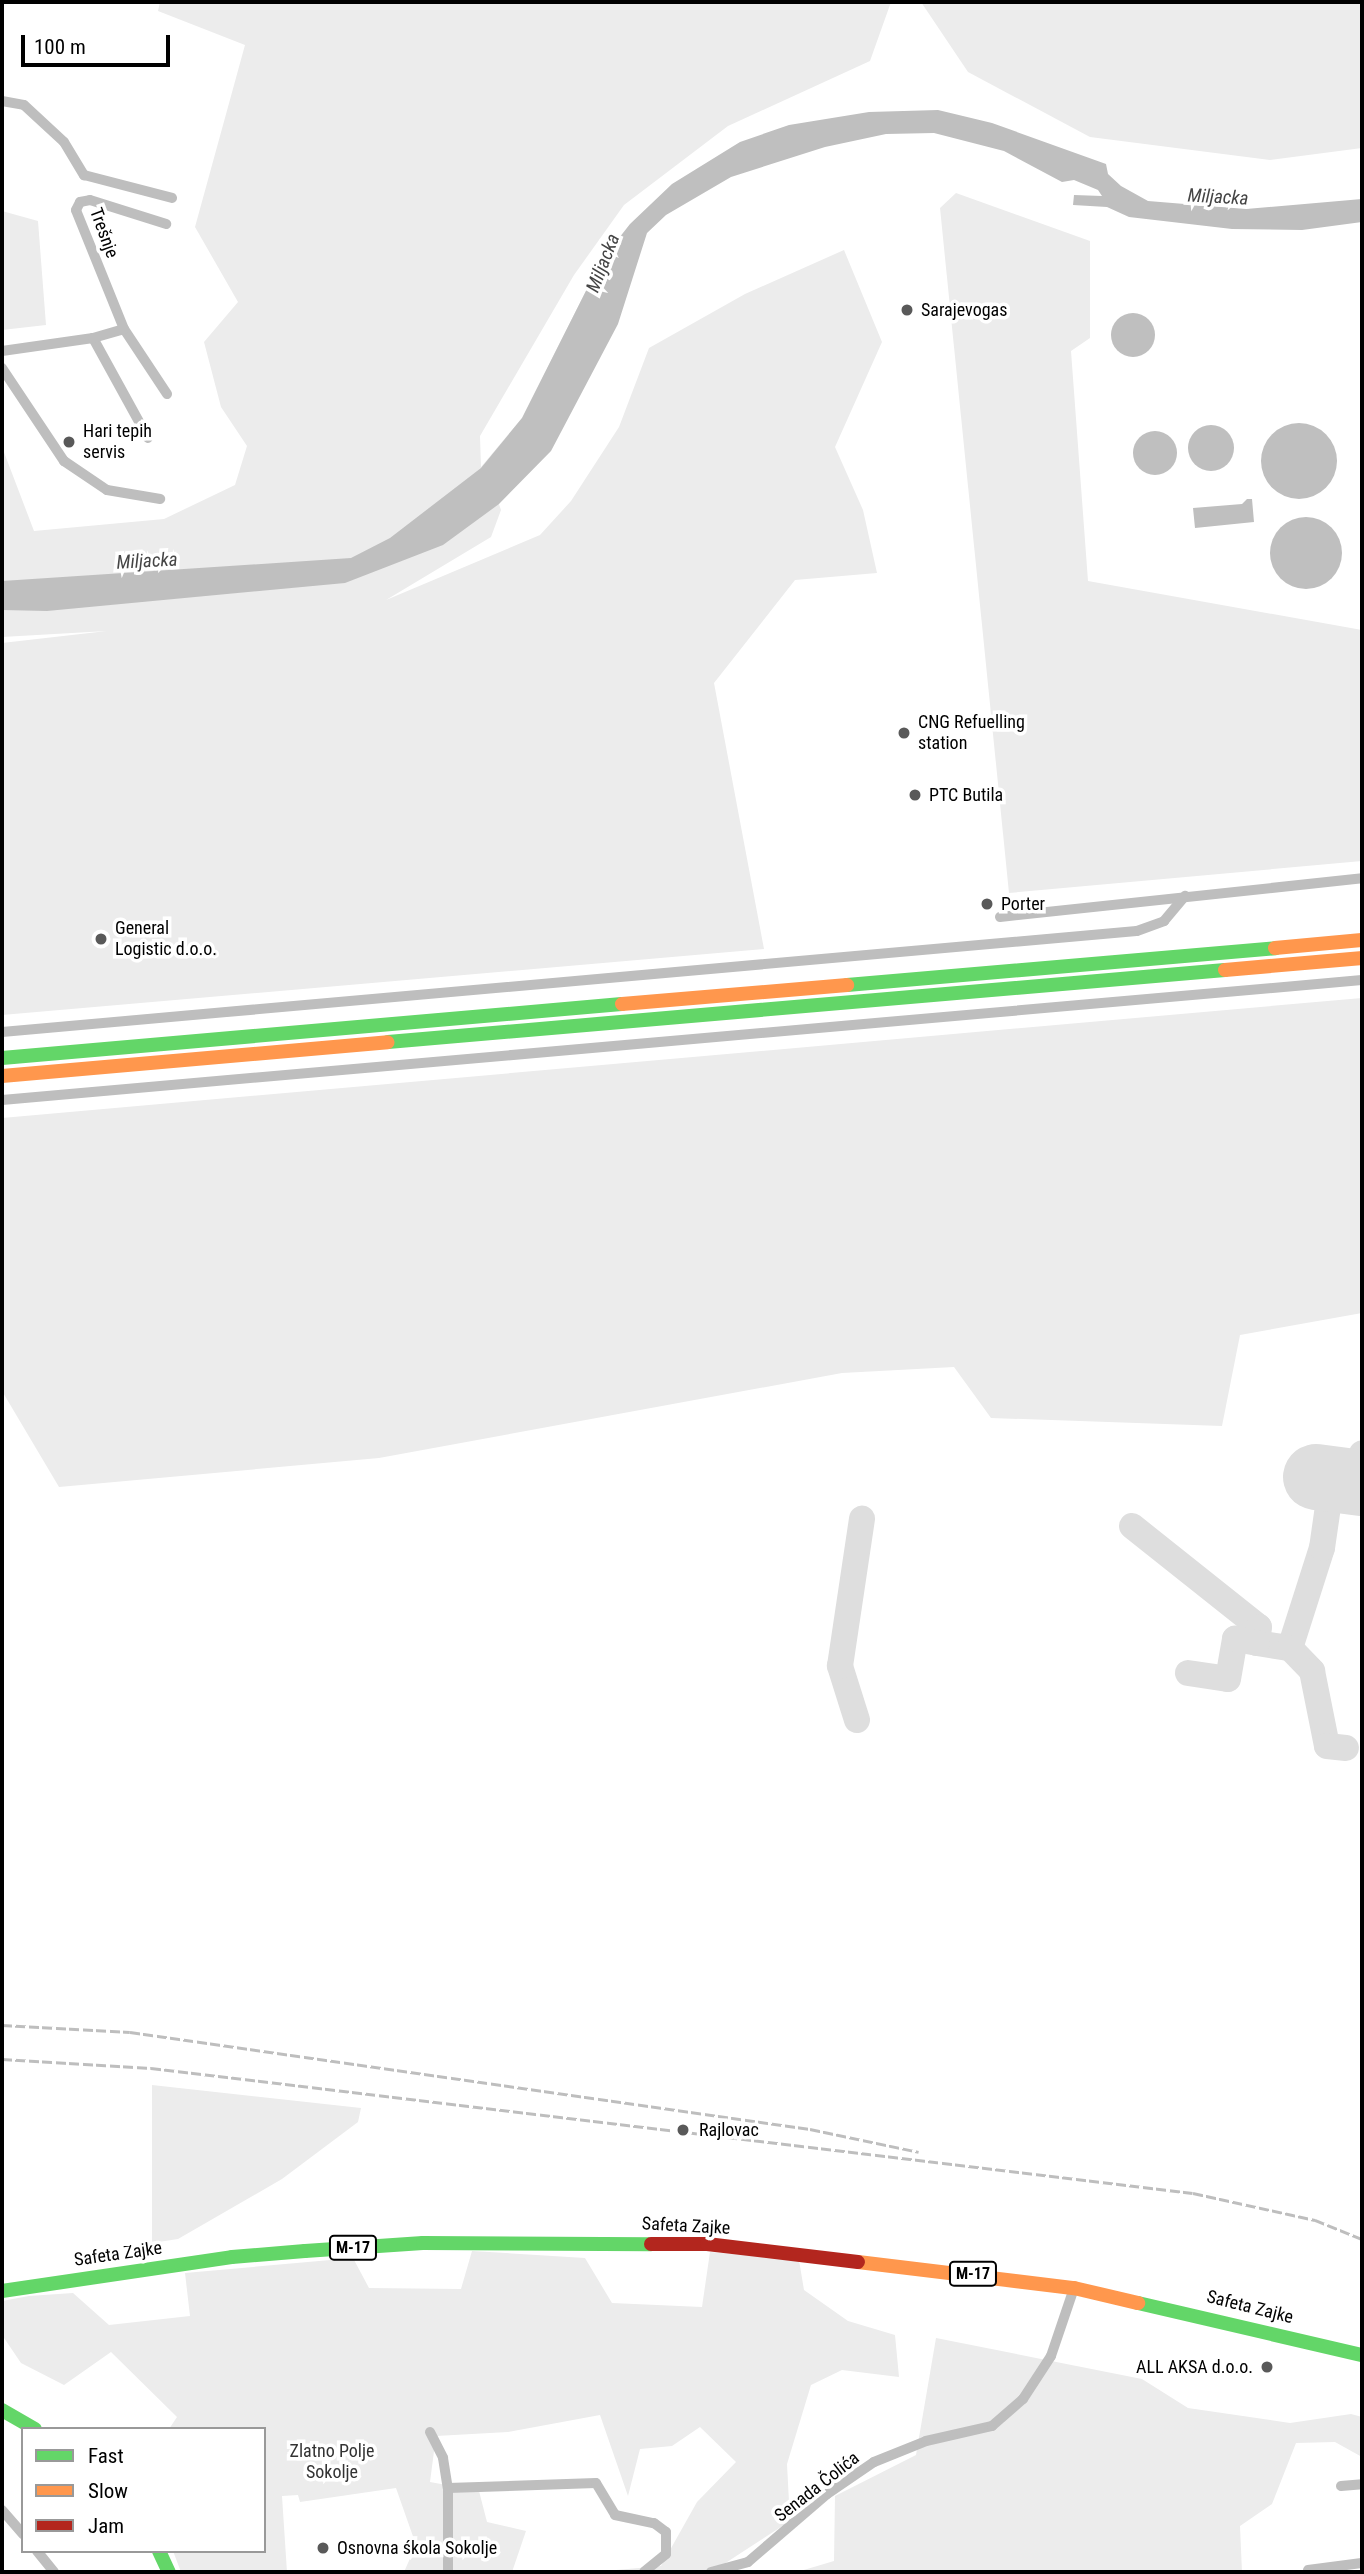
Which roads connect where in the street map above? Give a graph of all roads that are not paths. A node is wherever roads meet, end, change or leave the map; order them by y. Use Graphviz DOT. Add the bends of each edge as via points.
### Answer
graph roads {
  1 [pos="2,101"];
  2 [pos="172,198"];
  3 [pos="166,224"];
  4 [pos="124,329"];
  5 [pos="93,338"];
  6 [pos="2,351"];
  7 [pos="2,368"];
  8 [pos="167,394"];
  9 [pos="148,438"];
  10 [pos="160,499"];
  11 [pos="1362,878"];
  12 [pos="1185,896"];
  13 [pos="1000,917"];
  14 [pos="1362,940"];
  15 [pos="1362,958"];
  16 [pos="1362,980"];
  17 [pos="2,1032"];
  18 [pos="2,1058"];
  19 [pos="2,1076"];
  20 [pos="2,1100"];
  21 [pos="1074,2288"];
  22 [pos="2,2291"];
  23 [pos="1362,2355"];
  24 [pos="2,2410"];
  25 [pos="32,2427"];
  26 [pos="430,2432"];
  27 [pos="1362,2484"];
  28 [pos="1340,2486"];
  29 [pos="448,2488"];
  30 [pos="2,2510"];
  31 [pos="21,2533"];
  32 [pos="39,2553"];
  33 [pos="160,2553"];
  34 [pos="1362,2563"];
  35 [pos="1308,2570"];
  36 [pos="54,2572"];
  37 [pos="169,2572"];
  38 [pos="448,2572"];
  39 [pos="643,2572"];
  40 [pos="711,2572"];
  1 -- 2 [label="street, Trešnje" via="24,105 64,142 84,175"];
  3 -- 4 [label="street, Trešnje" via="90,200 78,206"];
  4 -- 5 [label="street"];
  4 -- 8 [label="street"];
  5 -- 6 [label="street"];
  5 -- 9 [label="street"];
  7 -- 10 [label="street" via="64,461 107,490"];
  11 -- 12 [label="street"];
  12 -- 13 [label="street"];
  12 -- 17 [label="street" via="1164,921 1137,931"];
  14 -- 18 [label="main road"];
  15 -- 19 [label="main road"];
  16 -- 20 [label="street"];
  21 -- 22 [label="main road, Safeta Zajke / M-17" via="790,2252 611,2242 423,2244 256,2255"];
  21 -- 23 [label="main road, Safeta Zajke / M-17"];
  21 -- 40 [label="street, Senada Čolića" via="1051,2356 1023,2399 992,2426 926,2441 874,2462 827,2494 748,2562"];
  24 -- 25 [label="main road"];
  26 -- 29 [label="street" via="443,2458"];
  27 -- 28 [label="street"];
  29 -- 38 [label="street"];
  29 -- 39 [label="street" via="596,2483 615,2515 654,2523 666,2532 666,2554"];
  30 -- 31 [label="street"];
  32 -- 36 [label="street"];
  33 -- 37 [label="main road"];
  34 -- 35 [label="street"];
}
